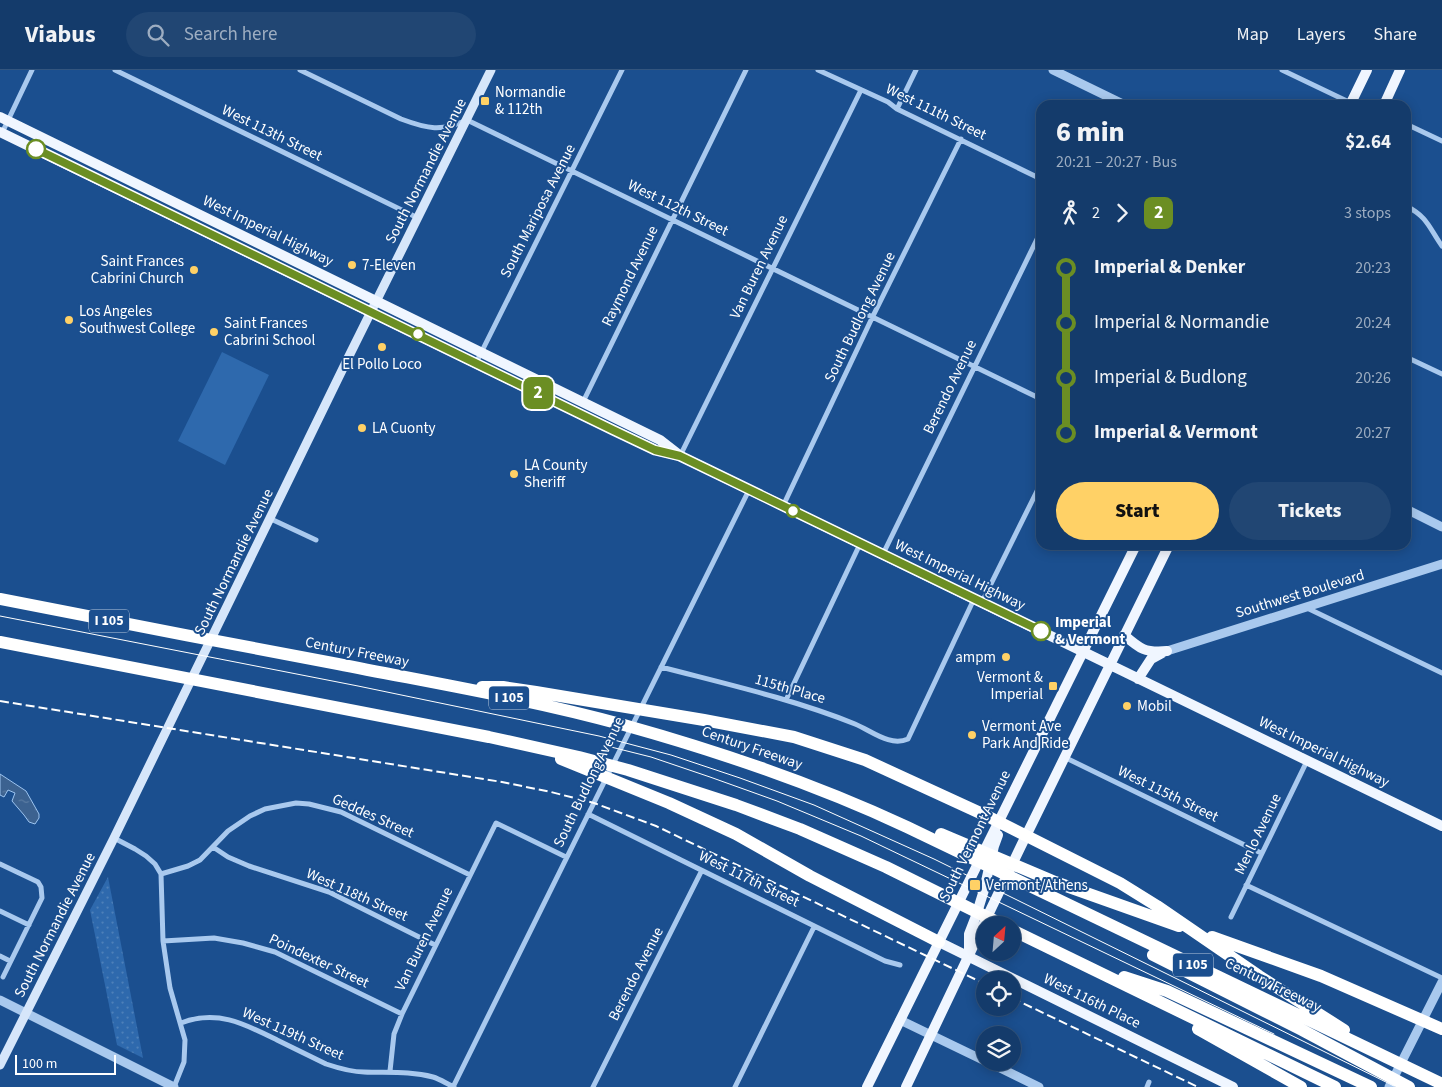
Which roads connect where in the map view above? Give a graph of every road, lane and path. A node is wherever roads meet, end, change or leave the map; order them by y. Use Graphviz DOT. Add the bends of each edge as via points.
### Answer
graph roads {
  1 [pos="32,70"];
  2 [pos="115,70"];
  3 [pos="300,70"];
  4 [pos="492,70"];
  5 [pos="622,70"];
  6 [pos="746,70"];
  7 [pos="818,70"];
  8 [pos="916,70"];
  9 [pos="1053,70"];
  10 [pos="1282,70"];
  11 [pos="1367,70"];
  12 [pos="1400,70"];
  13 [pos="861,90"];
  14 [pos="1115,100"];
  15 [pos="1343,100"];
  16 [pos="1353,100"];
  17 [pos="1386,100"];
  18 [pos="897,109"];
  19 [pos="3,118"];
  20 [pos="468,120"];
  21 [pos="1411,126"];
  22 [pos="1,132"];
  23 [pos="962,139"];
  24 [pos="1442,141"];
  25 [pos="572,171"];
  26 [pos="1036,176"];
  27 [pos="1411,209"];
  28 [pos="418,218"];
  29 [pos="671,220"];
  30 [pos="1036,241"];
  31 [pos="1442,246"];
  32 [pos="772,268"];
  33 [pos="377,301"];
  34 [pos="372,311"];
  35 [pos="872,318"];
  36 [pos="481,352"];
  37 [pos="1411,359"];
  38 [pos="476,363"];
  39 [pos="974,367"];
  40 [pos="1442,374"];
  41 [pos="1036,397"];
  42 [pos="583,402"];
  43 [pos="578,413"];
  44 [pos="595,421"];
  45 [pos="660,440"];
  46 [pos="680,456"];
  47 [pos="749,489"];
  48 [pos="1036,492"];
  49 [pos="783,506"];
  50 [pos="1411,511"];
  51 [pos="271,519"];
  52 [pos="1442,526"];
  53 [pos="316,540"];
  54 [pos="860,543"];
  55 [pos="1134,550"];
  56 [pos="1166,550"];
  57 [pos="882,554"];
  58 [pos="1442,564"];
  59 [pos="0,599"];
  60 [pos="978,600"];
  61 [pos="1306,607"];
  62 [pos="1124,635"];
  63 [pos="0,642"];
  64 [pos="1167,650"];
  65 [pos="1084,652"];
  66 [pos="1109,664"];
  67 [pos="661,667"];
  68 [pos="1442,673"];
  69 [pos="1138,679"];
  70 [pos="456,687"];
  71 [pos="786,700"];
  72 [pos="525,744"];
  73 [pos="1064,757"];
  74 [pos="1307,762"];
  75 [pos="795,779"];
  76 [pos="588,814"];
  77 [pos="1442,826"];
  78 [pos="996,830"];
  79 [pos="114,838"];
  80 [pos="1023,841"];
  81 [pos="213,847"];
  82 [pos="1261,853"];
  83 [pos="566,857"];
  84 [pos="0,864"];
  85 [pos="701,872"];
  86 [pos="161,874"];
  87 [pos="470,875"];
  88 [pos="1014,879"];
  89 [pos="1246,885"];
  90 [pos="0,911"];
  91 [pos="985,916"];
  92 [pos="1231,917"];
  93 [pos="29,925"];
  94 [pos="814,926"];
  95 [pos="1021,934"];
  96 [pos="972,940"];
  97 [pos="163,941"];
  98 [pos="939,942"];
  99 [pos="435,945"];
  100 [pos="0,956"];
  101 [pos="969,957"];
  102 [pos="10,961"];
  103 [pos="900,965"];
  104 [pos="1086,966"];
  105 [pos="3,977"];
  106 [pos="1442,978"];
  107 [pos="1442,982"];
  108 [pos="1132,989"];
  109 [pos="0,1000"];
  110 [pos="26,1014"];
  111 [pos="402,1014"];
  112 [pos="900,1020"];
  113 [pos="181,1023"];
  114 [pos="1442,1029"];
  115 [pos="932,1035"];
  116 [pos="1373,1051"];
  117 [pos="976,1057"];
  118 [pos="0,1065"];
  119 [pos="1006,1071"];
  120 [pos="390,1072"];
  121 [pos="1442,1084"];
  122 [pos="174,1087"];
  123 [pos="453,1087"];
  124 [pos="593,1087"];
  125 [pos="735,1087"];
  126 [pos="867,1087"];
  127 [pos="906,1087"];
  128 [pos="1039,1087"];
  129 [pos="1233,1087"];
  130 [pos="1301,1087"];
  131 [pos="1335,1087"];
  132 [pos="1371,1087"];
  133 [pos="1390,1087"];
  134 [pos="1409,1087"];
  1 -- 19 [label="street"];
  2 -- 28 [label="street, West 113th Street"];
  3 -- 20 [label="street" via="417,125 451,127"];
  4 -- 20 [label="main road, South Normandie Avenue"];
  5 -- 25 [label="street, South Mariposa Avenue"];
  6 -- 29 [label="street, Raymond Avenue"];
  7 -- 13 [label="street, West 111th Street"];
  8 -- 18 [label="street"];
  9 -- 14 [label="street"];
  10 -- 15 [label="street"];
  11 -- 16 [label="main road"];
  12 -- 17 [label="main road"];
  13 -- 18 [label="street, West 111th Street"];
  13 -- 32 [label="street, Van Buren Avenue"];
  18 -- 23 [label="street, West 111th Street"];
  19 -- 22 [label="street"];
  19 -- 33 [label="main road, West Imperial Highway"];
  20 -- 25 [label="street, West 112th Street"];
  20 -- 28 [label="main road, South Normandie Avenue"];
  21 -- 24 [label="street"];
  22 -- 34 [label="main road, West Imperial Highway"];
  23 -- 26 [label="street, West 111th Street"];
  23 -- 35 [label="street, South Budlong Avenue"];
  25 -- 29 [label="street, West 112th Street"];
  25 -- 36 [label="street, South Mariposa Avenue"];
  27 -- 31 [label="street" via="1426,219"];
  28 -- 33 [label="main road, South Normandie Avenue"];
  29 -- 32 [label="street, West 112th Street"];
  29 -- 42 [label="street, Raymond Avenue"];
  30 -- 39 [label="street, Berendo Avenue"];
  32 -- 35 [label="street, West 112th Street"];
  32 -- 46 [label="street, Van Buren Avenue"];
  33 -- 34 [label="main road, South Normandie Avenue"];
  33 -- 36 [label="main road, West Imperial Highway"];
  34 -- 38 [label="main road, West Imperial Highway"];
  34 -- 51 [label="main road, South Normandie Avenue"];
  35 -- 39 [label="street, West 112th Street"];
  35 -- 49 [label="street, South Budlong Avenue"];
  36 -- 38 [label="street, South Mariposa Avenue"];
  36 -- 42 [label="main road, West Imperial Highway"];
  37 -- 40 [label="street"];
  38 -- 43 [label="main road, West Imperial Highway"];
  39 -- 41 [label="street, West 112th Street"];
  39 -- 57 [label="street, Berendo Avenue"];
  42 -- 43 [label="street, Raymond Avenue"];
  42 -- 45 [label="main road, West Imperial Highway"];
  43 -- 44 [label="main road, West Imperial Highway"];
  44 -- 45 [label="main road" via="604,419 640,437"];
  44 -- 46 [label="main road, West Imperial Highway" via="655,450"];
  45 -- 46 [label="main road, West Imperial Highway"];
  46 -- 47 [label="main road, West Imperial Highway"];
  47 -- 49 [label="main road, West Imperial Highway"];
  47 -- 67 [label="street, South Budlong Avenue"];
  48 -- 60 [label="street"];
  49 -- 54 [label="main road, West Imperial Highway"];
  50 -- 52 [label="street"];
  51 -- 53 [label="street"];
  51 -- 79 [label="main road, South Normandie Avenue"];
  54 -- 57 [label="main road, West Imperial Highway"];
  54 -- 71 [label="street"];
  55 -- 65 [label="main road, South Vermont Avenue"];
  56 -- 62 [label="main road"];
  57 -- 60 [label="main road, West Imperial Highway"];
  58 -- 61 [label="street, Southwest Boulevard"];
  59 -- 70 [label="highway, Century Freeway / I 105"];
  60 -- 65 [label="main road, West Imperial Highway"];
  60 -- 71 [label="street, 115th Place" via="908,739 901,742 887,739"];
  61 -- 64 [label="street, Southwest Boulevard"];
  61 -- 68 [label="street"];
  62 -- 64 [label="main road" via="1142,649 1154,652"];
  62 -- 66 [label="main road"];
  63 -- 72 [label="highway"];
  64 -- 69 [label="main road" via="1151,659"];
  65 -- 66 [label="main road, West Imperial Highway"];
  65 -- 78 [label="main road, South Vermont Avenue"];
  66 -- 69 [label="main road, West Imperial Highway"];
  66 -- 73 [label="main road"];
  67 -- 71 [label="street, 115th Place"];
  67 -- 76 [label="street, South Budlong Avenue"];
  69 -- 74 [label="main road, West Imperial Highway"];
  70 -- 75 [label="highway, Century Freeway / I 105" via="622,724"];
  70 -- 78 [label="highway" via="503,687 794,737 865,760 920,784"];
  72 -- 91 [label="highway" via="628,770 766,816 886,867"];
  72 -- 98 [label="highway" via="736,834"];
  73 -- 80 [label="main road"];
  73 -- 82 [label="street, West 115th Street"];
  74 -- 77 [label="main road, West Imperial Highway"];
  74 -- 82 [label="street, Menlo Avenue"];
  75 -- 88 [label="highway, Century Freeway / I 105" via="877,813"];
  75 -- 114 [label="highway" via="864,803 1055,882 1321,976"];
  76 -- 83 [label="street, South Budlong Avenue"];
  76 -- 85 [label="street, West 117th Street"];
  78 -- 80 [label="highway"];
  78 -- 96 [label="main road" via="984,890 968,934"];
  78 -- 98 [label="main road, South Vermont Avenue"];
  79 -- 86 [label="street" via="146,856"];
  79 -- 110 [label="main road, South Normandie Avenue"];
  80 -- 96 [label="main road"];
  80 -- 116 [label="highway" via="1094,870 1137,893"];
  81 -- 86 [label="street, Geddes Street" via="200,860"];
  81 -- 87 [label="street, Geddes Street" via="228,831 250,816 281,805 309,804 341,812"];
  81 -- 99 [label="street, West 118th Street" via="249,866 329,892"];
  82 -- 89 [label="street, Menlo Avenue"];
  83 -- 87 [label="street, Van Buren Avenue" via="496,823"];
  83 -- 123 [label="street, South Budlong Avenue"];
  84 -- 93 [label="street" via="38,882 41,887 42,898"];
  85 -- 94 [label="street, West 117th Street"];
  85 -- 124 [label="street, Berendo Avenue"];
  86 -- 97 [label="street"];
  87 -- 99 [label="street, Van Buren Avenue"];
  88 -- 116 [label="highway, Century Freeway / I 105"];
  88 -- 134 [label="highway" via="1143,950"];
  89 -- 92 [label="street, Menlo Avenue"];
  89 -- 106 [label="street"];
  90 -- 93 [label="street"];
  93 -- 102 [label="street"];
  94 -- 103 [label="street, West 117th Street" via="885,961"];
  94 -- 125 [label="street"];
  95 -- 104 [label="highway"];
  96 -- 101 [label="main road"];
  97 -- 111 [label="street, Poindexter Street" via="214,938 275,952"];
  97 -- 113 [label="street" via="170,988"];
  98 -- 101 [label="main road, West 116th Place"];
  98 -- 112 [label="main road, South Vermont Avenue"];
  99 -- 111 [label="street, Van Buren Avenue"];
  100 -- 102 [label="street"];
  101 -- 115 [label="main road"];
  101 -- 129 [label="main road, West 116th Place"];
  102 -- 105 [label="street"];
  104 -- 108 [label="highway"];
  104 -- 132 [label="highway" via="1167,991"];
  107 -- 133 [label="street"];
  108 -- 130 [label="highway"];
  108 -- 131 [label="highway"];
  109 -- 110 [label="street"];
  110 -- 118 [label="main road, South Normandie Avenue"];
  110 -- 122 [label="street"];
  111 -- 120 [label="street, Van Buren Avenue" via="394,1034"];
  112 -- 115 [label="street"];
  112 -- 126 [label="main road, South Vermont Avenue"];
  113 -- 120 [label="street, West 119th Street" via="202,1017 229,1019 338,1068"];
  113 -- 122 [label="street" via="185,1054"];
  115 -- 117 [label="street"];
  115 -- 127 [label="main road"];
  116 -- 121 [label="highway, Century Freeway / I 105"];
  119 -- 128 [label="street"];
  120 -- 123 [label="street, West 119th Street" via="434,1078"];
}
